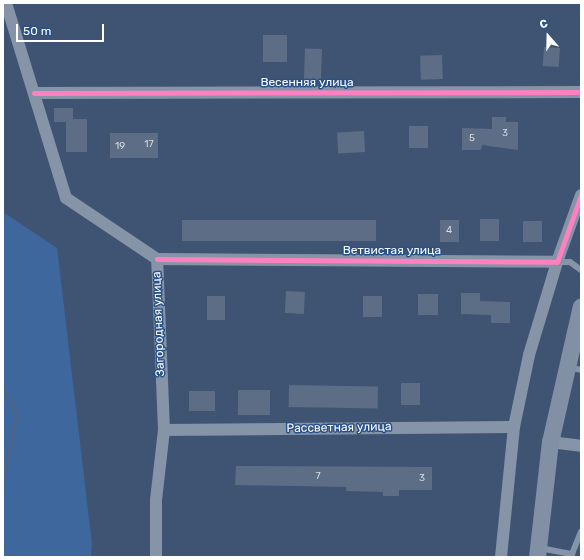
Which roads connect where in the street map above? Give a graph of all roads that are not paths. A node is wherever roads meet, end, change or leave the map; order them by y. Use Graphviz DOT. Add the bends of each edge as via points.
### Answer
graph roads {
  1 [pos="6,3"];
  2 [pos="581,92"];
  3 [pos="34,93"];
  4 [pos="581,195"];
  5 [pos="157,259"];
  6 [pos="557,262"];
  7 [pos="581,270"];
  8 [pos="581,306"];
  9 [pos="573,368"];
  10 [pos="514,427"];
  11 [pos="164,430"];
  12 [pos="550,442"];
  13 [pos="581,446"];
  14 [pos="581,532"];
  15 [pos="538,552"];
  16 [pos="156,557"];
  17 [pos="501,557"];
  1 -- 3 [label="street, Загородная улица"];
  2 -- 3 [label="street, Весенняя улица"];
  3 -- 5 [label="street, Загородная улица" via="66,198"];
  4 -- 6 [label="street"];
  5 -- 6 [label="street, Ветвистая улица"];
  5 -- 11 [label="street, Загородная улица"];
  6 -- 7 [label="lane" via="570,262"];
  6 -- 10 [label="street" via="529,355"];
  8 -- 9 [label="street"];
  9 -- 12 [label="street"];
  10 -- 11 [label="street, Рассветная улица"];
  10 -- 17 [label="street"];
  11 -- 16 [label="street, Загородная улица" via="156,500"];
  12 -- 13 [label="street"];
  12 -- 15 [label="street"];
  14 -- 15 [label="lane" via="572,554"];
}
